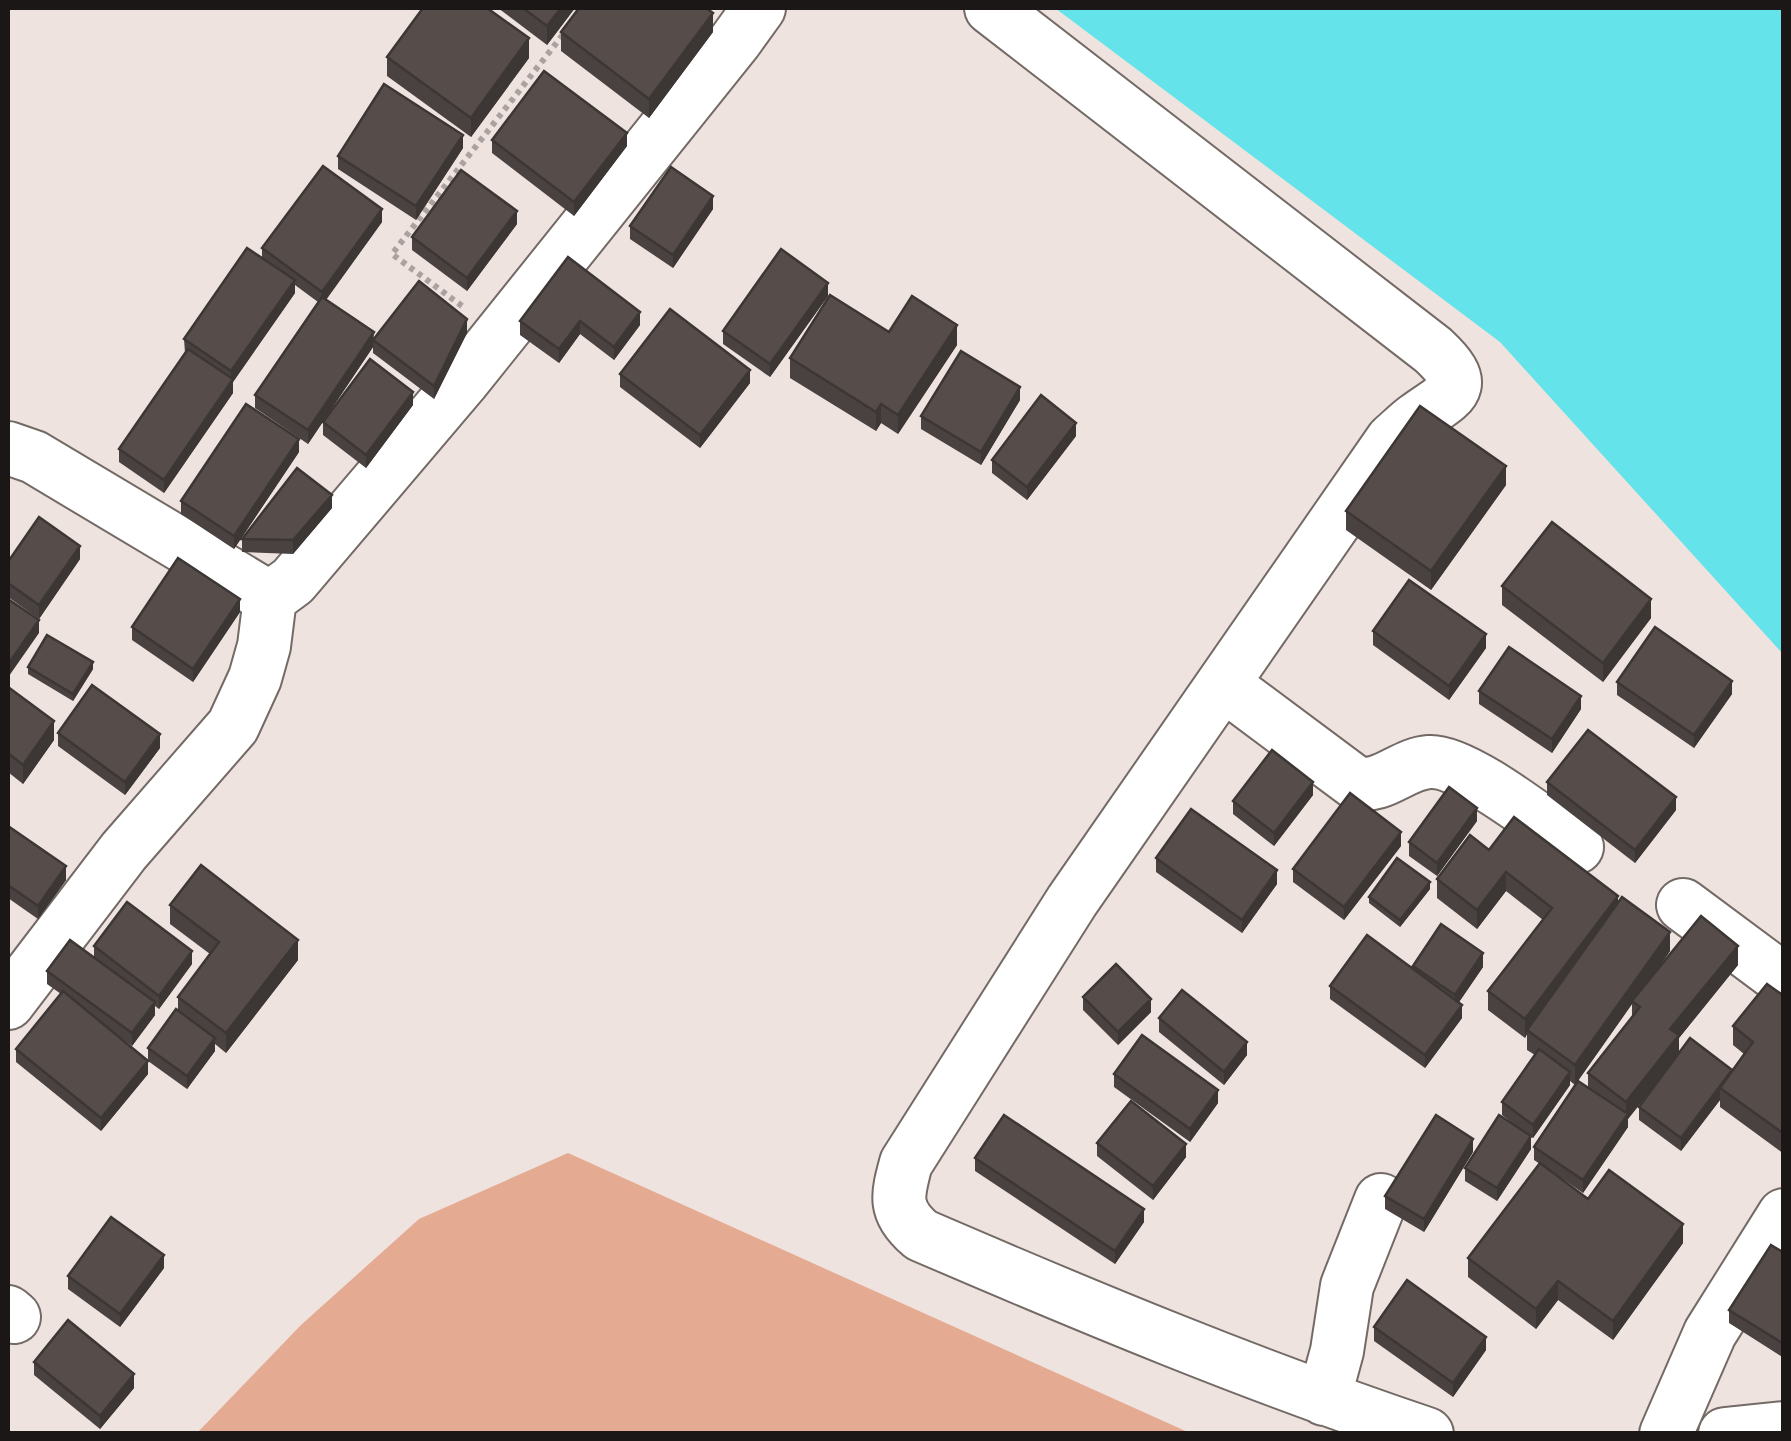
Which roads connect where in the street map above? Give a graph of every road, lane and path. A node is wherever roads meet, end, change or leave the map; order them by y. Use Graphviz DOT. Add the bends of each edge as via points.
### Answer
graph roads {
  1 [pos="759,8"];
  2 [pos="991,8"];
  3 [pos="572,23"];
  4 [pos="500,335"];
  5 [pos="16,467"];
  6 [pos="270,598"];
  7 [pos="1223,684"];
  8 [pos="1577,847"];
  9 [pos="1684,905"];
  10 [pos="1784,980"];
  11 [pos="8,1003"];
  12 [pos="1381,1200"];
  13 [pos="1784,1215"];
  14 [pos="1324,1399"];
  15 [pos="1784,1428"];
  16 [pos="1427,1434"];
  17 [pos="1666,1434"];
  18 [pos="1726,1434"];
  1 -- 4 [label="street"];
  2 -- 7 [label="street" via="1433,350 1456,378 1441,405 1392,440"];
  3 -- 4 [label="path" via="392,254"];
  4 -- 6 [label="street" via="293,581"];
  5 -- 6 [label="street"];
  6 -- 11 [label="street" via="255,678 232,726 124,851"];
  7 -- 8 [label="street" via="1356,783 1376,785 1430,762 1456,768"];
  7 -- 14 [label="street" via="1072,901 906,1163 898,1202 921,1235 1136,1328"];
  9 -- 10 [label="street"];
  12 -- 14 [label="street" via="1347,1286"];
  13 -- 17 [label="street" via="1710,1333"];
  14 -- 16 [label="street"];
  15 -- 18 [label="street"];
}
